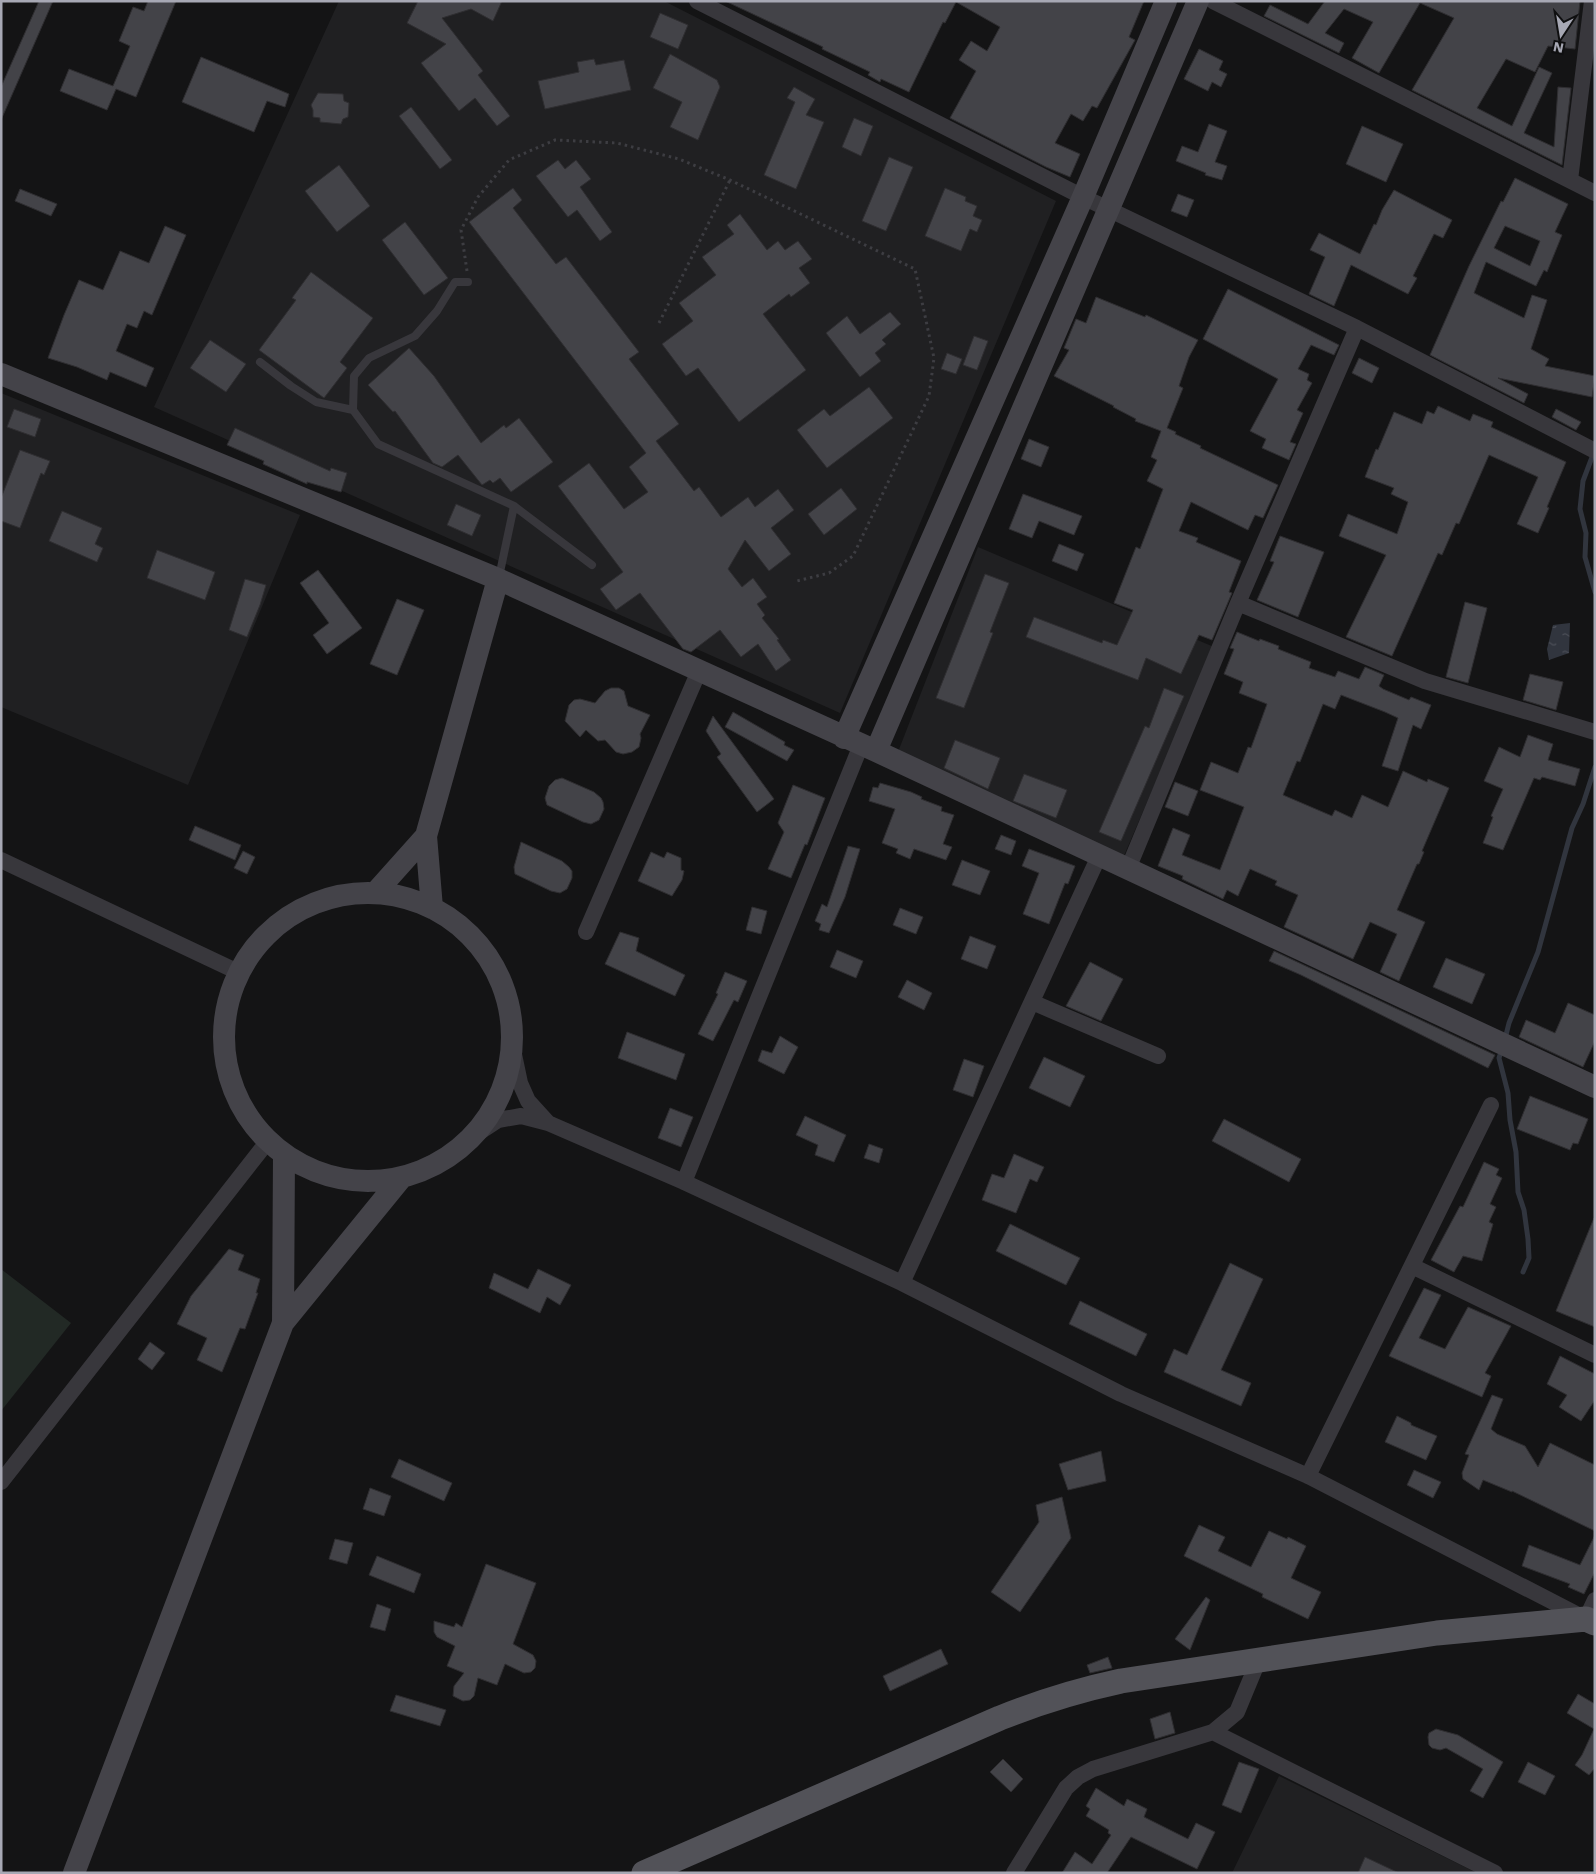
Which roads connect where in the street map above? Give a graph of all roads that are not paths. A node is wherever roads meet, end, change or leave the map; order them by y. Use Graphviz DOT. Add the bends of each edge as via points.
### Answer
graph roads {
  1 [pos="697,1"];
  2 [pos="1166,1"];
  3 [pos="1198,1"];
  4 [pos="1213,1"];
  5 [pos="1592,1"];
  6 [pos="1570,180"];
  7 [pos="1595,192"];
  8 [pos="1083,196"];
  9 [pos="1109,209"];
  10 [pos="468,282"];
  11 [pos="1357,328"];
  12 [pos="260,362"];
  13 [pos="1,374"];
  14 [pos="353,410"];
  15 [pos="1590,448"];
  16 [pos="514,506"];
  17 [pos="592,565"];
  18 [pos="498,579"];
  19 [pos="1238,604"];
  20 [pos="699,671"];
  21 [pos="1595,732"];
  22 [pos="860,745"];
  23 [pos="426,836"];
  24 [pos="1099,856"];
  25 [pos="1,860"];
  26 [pos="1128,869"];
  27 [pos="375,893"];
  28 [pos="432,908"];
  29 [pos="586,932"];
  30 [pos="238,972"];
  31 [pos="1032,1002"];
  32 [pos="512,1045"];
  33 [pos="1158,1056"];
  34 [pos="1595,1088"];
  35 [pos="1491,1105"];
  36 [pos="548,1123"];
  37 [pos="472,1137"];
  38 [pos="276,1148"];
  39 [pos="402,1177"];
  40 [pos="684,1182"];
  41 [pos="1412,1266"];
  42 [pos="902,1283"];
  43 [pos="283,1323"];
  44 [pos="1595,1355"];
  45 [pos="1308,1476"];
  46 [pos="1,1482"];
  47 [pos="1592,1614"];
  48 [pos="1259,1659"];
  49 [pos="1213,1732"];
  50 [pos="74,1873"];
  51 [pos="644,1873"];
  52 [pos="1014,1873"];
  53 [pos="1495,1873"];
  1 -- 8 [label="street"];
  2 -- 8 [label="street"];
  3 -- 9 [label="street"];
  4 -- 6 [label="street"];
  5 -- 6 [label="street"];
  6 -- 7 [label="street"];
  8 -- 9 [label="street"];
  8 -- 22 [label="street"];
  9 -- 11 [label="street"];
  9 -- 22 [label="street"];
  10 -- 14 [label="lane" via="455,282 437,311 415,336 369,358 354,376"];
  11 -- 15 [label="street"];
  11 -- 19 [label="street"];
  12 -- 14 [label="lane" via="316,402"];
  13 -- 18 [label="street"];
  14 -- 16 [label="lane" via="378,444"];
  16 -- 17 [label="lane"];
  16 -- 18 [label="lane"];
  18 -- 20 [label="street"];
  18 -- 23 [label="street"];
  19 -- 21 [label="street" via="1425,681"];
  19 -- 26 [label="street"];
  20 -- 22 [label="street"];
  20 -- 29 [label="street"];
  22 -- 24 [label="street"];
  22 -- 40 [label="street"];
  23 -- 27 [label="street"];
  23 -- 28 [label="street"];
  24 -- 26 [label="street"];
  24 -- 31 [label="street"];
  25 -- 30 [label="street"];
  26 -- 34 [label="street"];
  27 -- 28 [label="street" via="395,895"];
  27 -- 30 [label="street" via="342,895 295,912 268,932"];
  28 -- 32 [label="street" via="466,932 493,964 508,1003"];
  30 -- 38 [label="street" via="227,1001 223,1031 225,1062 234,1091 248,1118"];
  31 -- 33 [label="street"];
  31 -- 42 [label="street"];
  32 -- 36 [label="street" via="520,1083 528,1101"];
  32 -- 37 [label="street" via="503,1088 490,1114"];
  35 -- 41 [label="street"];
  36 -- 37 [label="street" via="521,1116 498,1120"];
  36 -- 40 [label="street"];
  37 -- 39 [label="street" via="436,1164"];
  38 -- 39 [label="street" via="308,1168 340,1178"];
  38 -- 43 [label="street"];
  38 -- 46 [label="street"];
  39 -- 43 [label="street"];
  40 -- 42 [label="street"];
  41 -- 44 [label="street"];
  41 -- 45 [label="street"];
  42 -- 45 [label="street" via="1121,1394"];
  43 -- 50 [label="street"];
  45 -- 47 [label="street"];
  47 -- 48 [label="main road"];
  48 -- 49 [label="street" via="1237,1712"];
  48 -- 51 [label="main road" via="1121,1681 1046,1700"];
  49 -- 52 [label="street" via="1093,1769 1078,1778 1066,1788"];
  49 -- 53 [label="street"];
}
